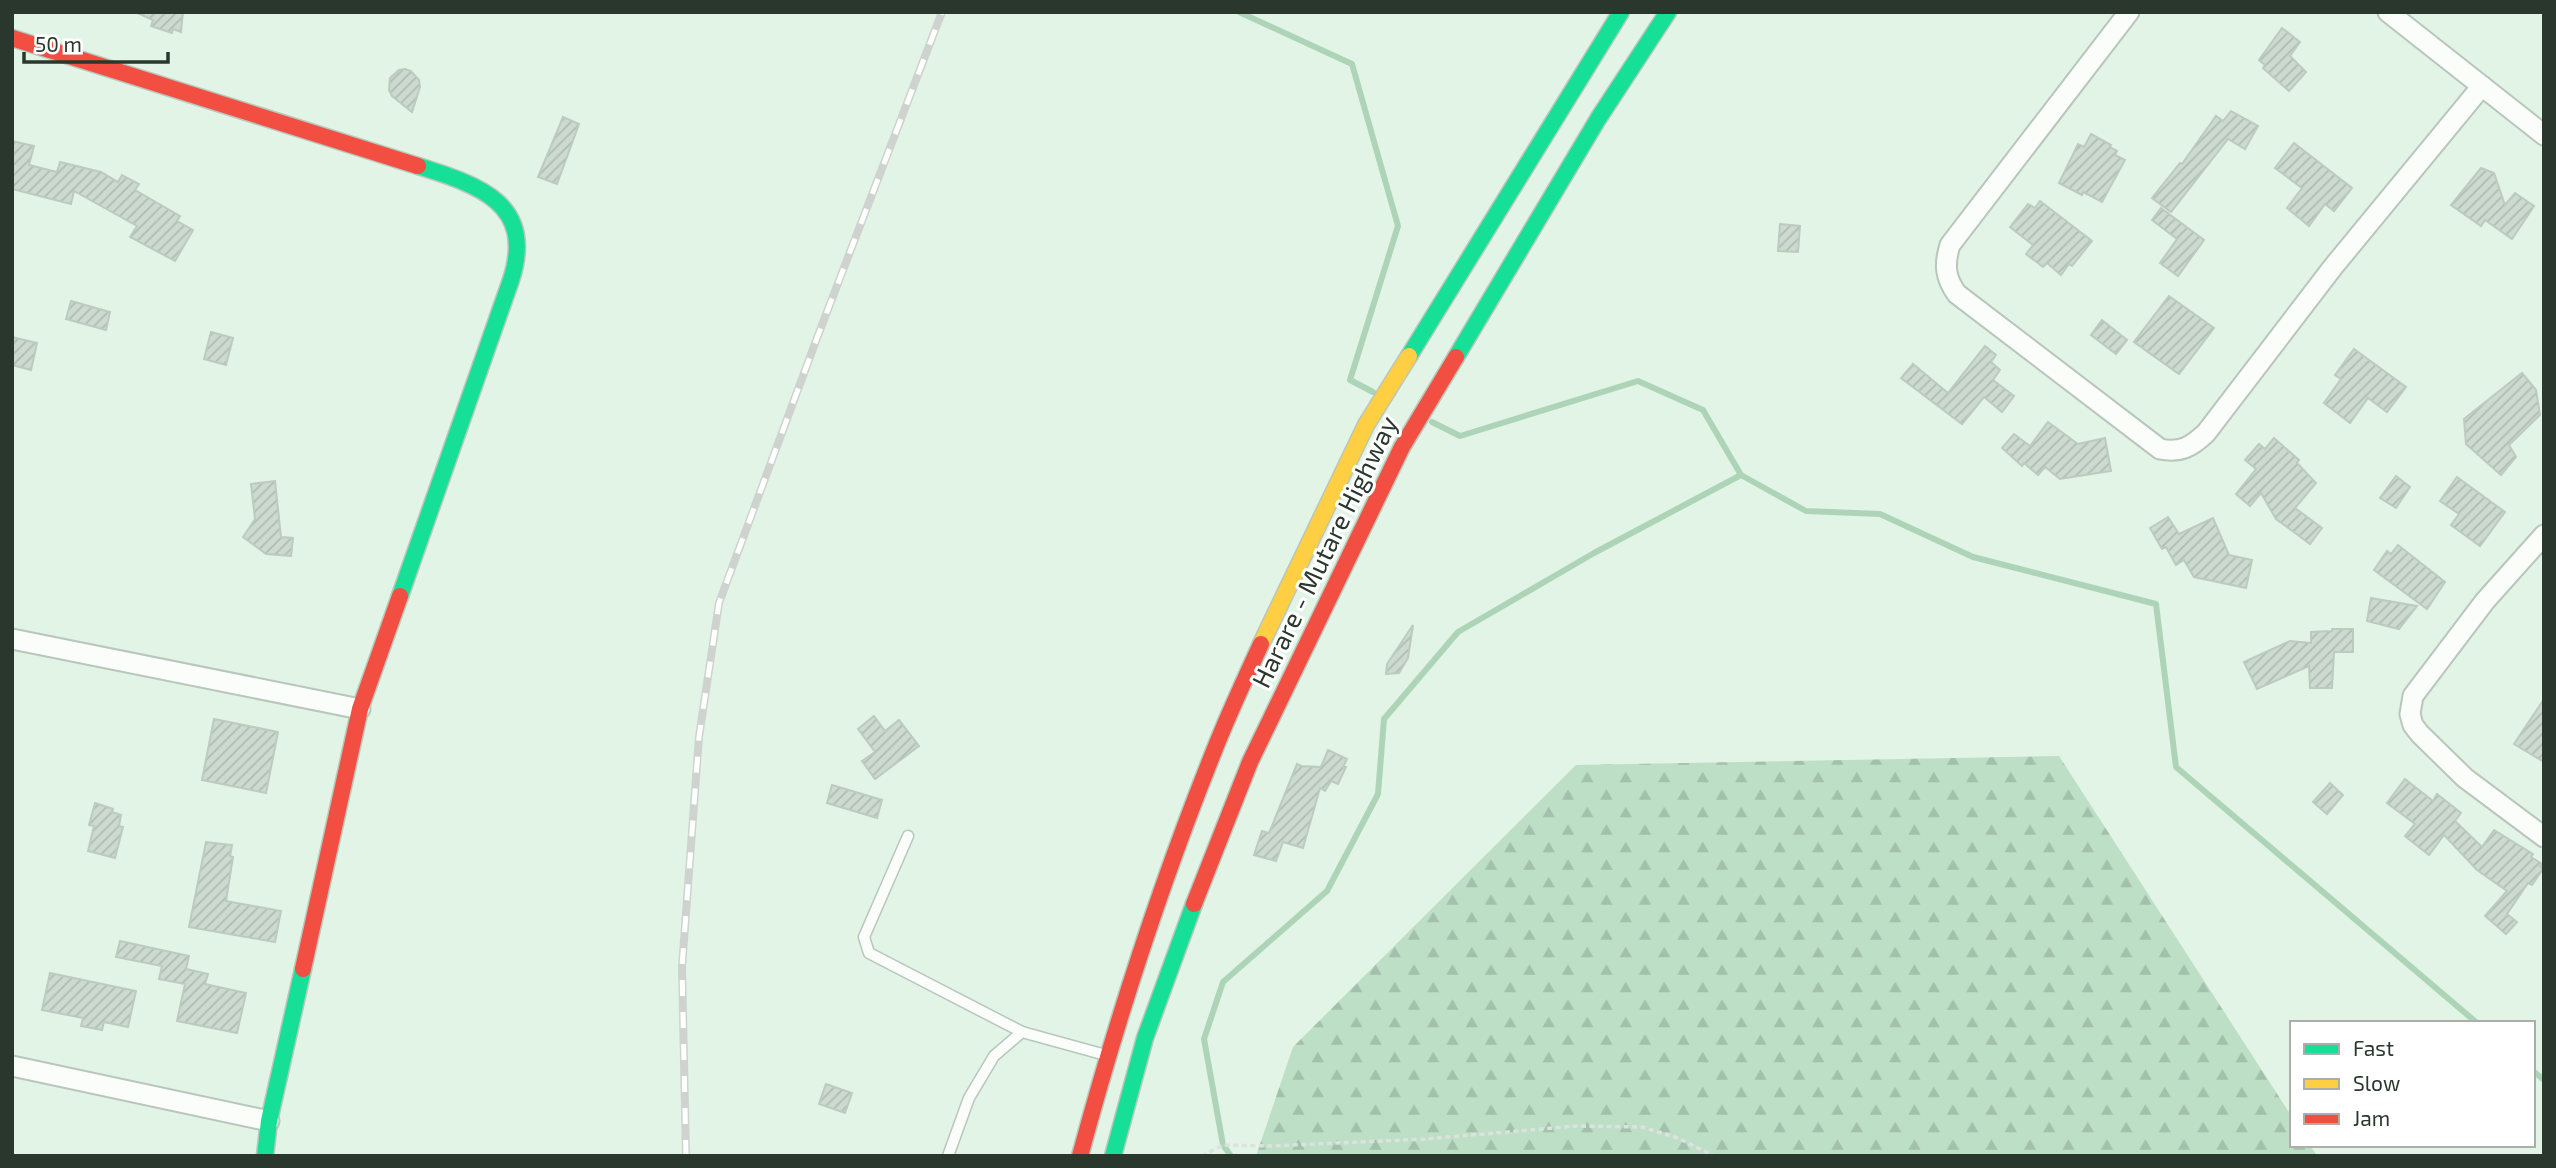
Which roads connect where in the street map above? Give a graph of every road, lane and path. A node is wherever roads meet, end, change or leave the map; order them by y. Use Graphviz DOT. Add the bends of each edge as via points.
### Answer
graph roads {
  1 [pos="1621,12"];
  2 [pos="1668,12"];
  3 [pos="2129,12"];
  4 [pos="2388,12"];
  5 [pos="12,38"];
  6 [pos="2482,86"];
  7 [pos="2544,135"];
  8 [pos="2544,535"];
  9 [pos="12,639"];
  10 [pos="360,709"];
  11 [pos="908,836"];
  12 [pos="2544,836"];
  13 [pos="1022,1032"];
  14 [pos="1107,1055"];
  15 [pos="12,1066"];
  16 [pos="269,1121"];
  17 [pos="265,1156"];
  18 [pos="948,1156"];
  19 [pos="1080,1156"];
  20 [pos="1113,1156"];
  21 [pos="1202,1156"];
  22 [pos="1714,1156"];
  1 -- 14 [label="main road, Harare - Mutare Highway" via="1366,425 1214,750"];
  2 -- 20 [label="main road, Harare - Mutare Highway" via="1598,119 1402,447 1250,762 1175,951 1145,1038"];
  3 -- 6 [label="street" via="1950,245 1945,270 1957,294 2160,449 2172,452 2184,450 2206,433 2333,267"];
  4 -- 6 [label="street"];
  5 -- 10 [label="main road" via="449,175 485,190 509,215 518,244 517,258"];
  6 -- 7 [label="street"];
  8 -- 12 [label="street" via="2484,601 2421,685 2413,696 2410,714 2420,734 2465,778"];
  9 -- 10 [label="street"];
  10 -- 16 [label="main road"];
  11 -- 13 [label="lane" via="864,936 869,953"];
  13 -- 14 [label="lane"];
  13 -- 18 [label="lane" via="993,1056 969,1098"];
  14 -- 19 [label="main road, Harare - Mutare Highway"];
  15 -- 16 [label="street"];
  16 -- 17 [label="main road"];
  21 -- 22 [label="path" via="1223,1145 1425,1139 1576,1126 1642,1128 1678,1138"];
}
